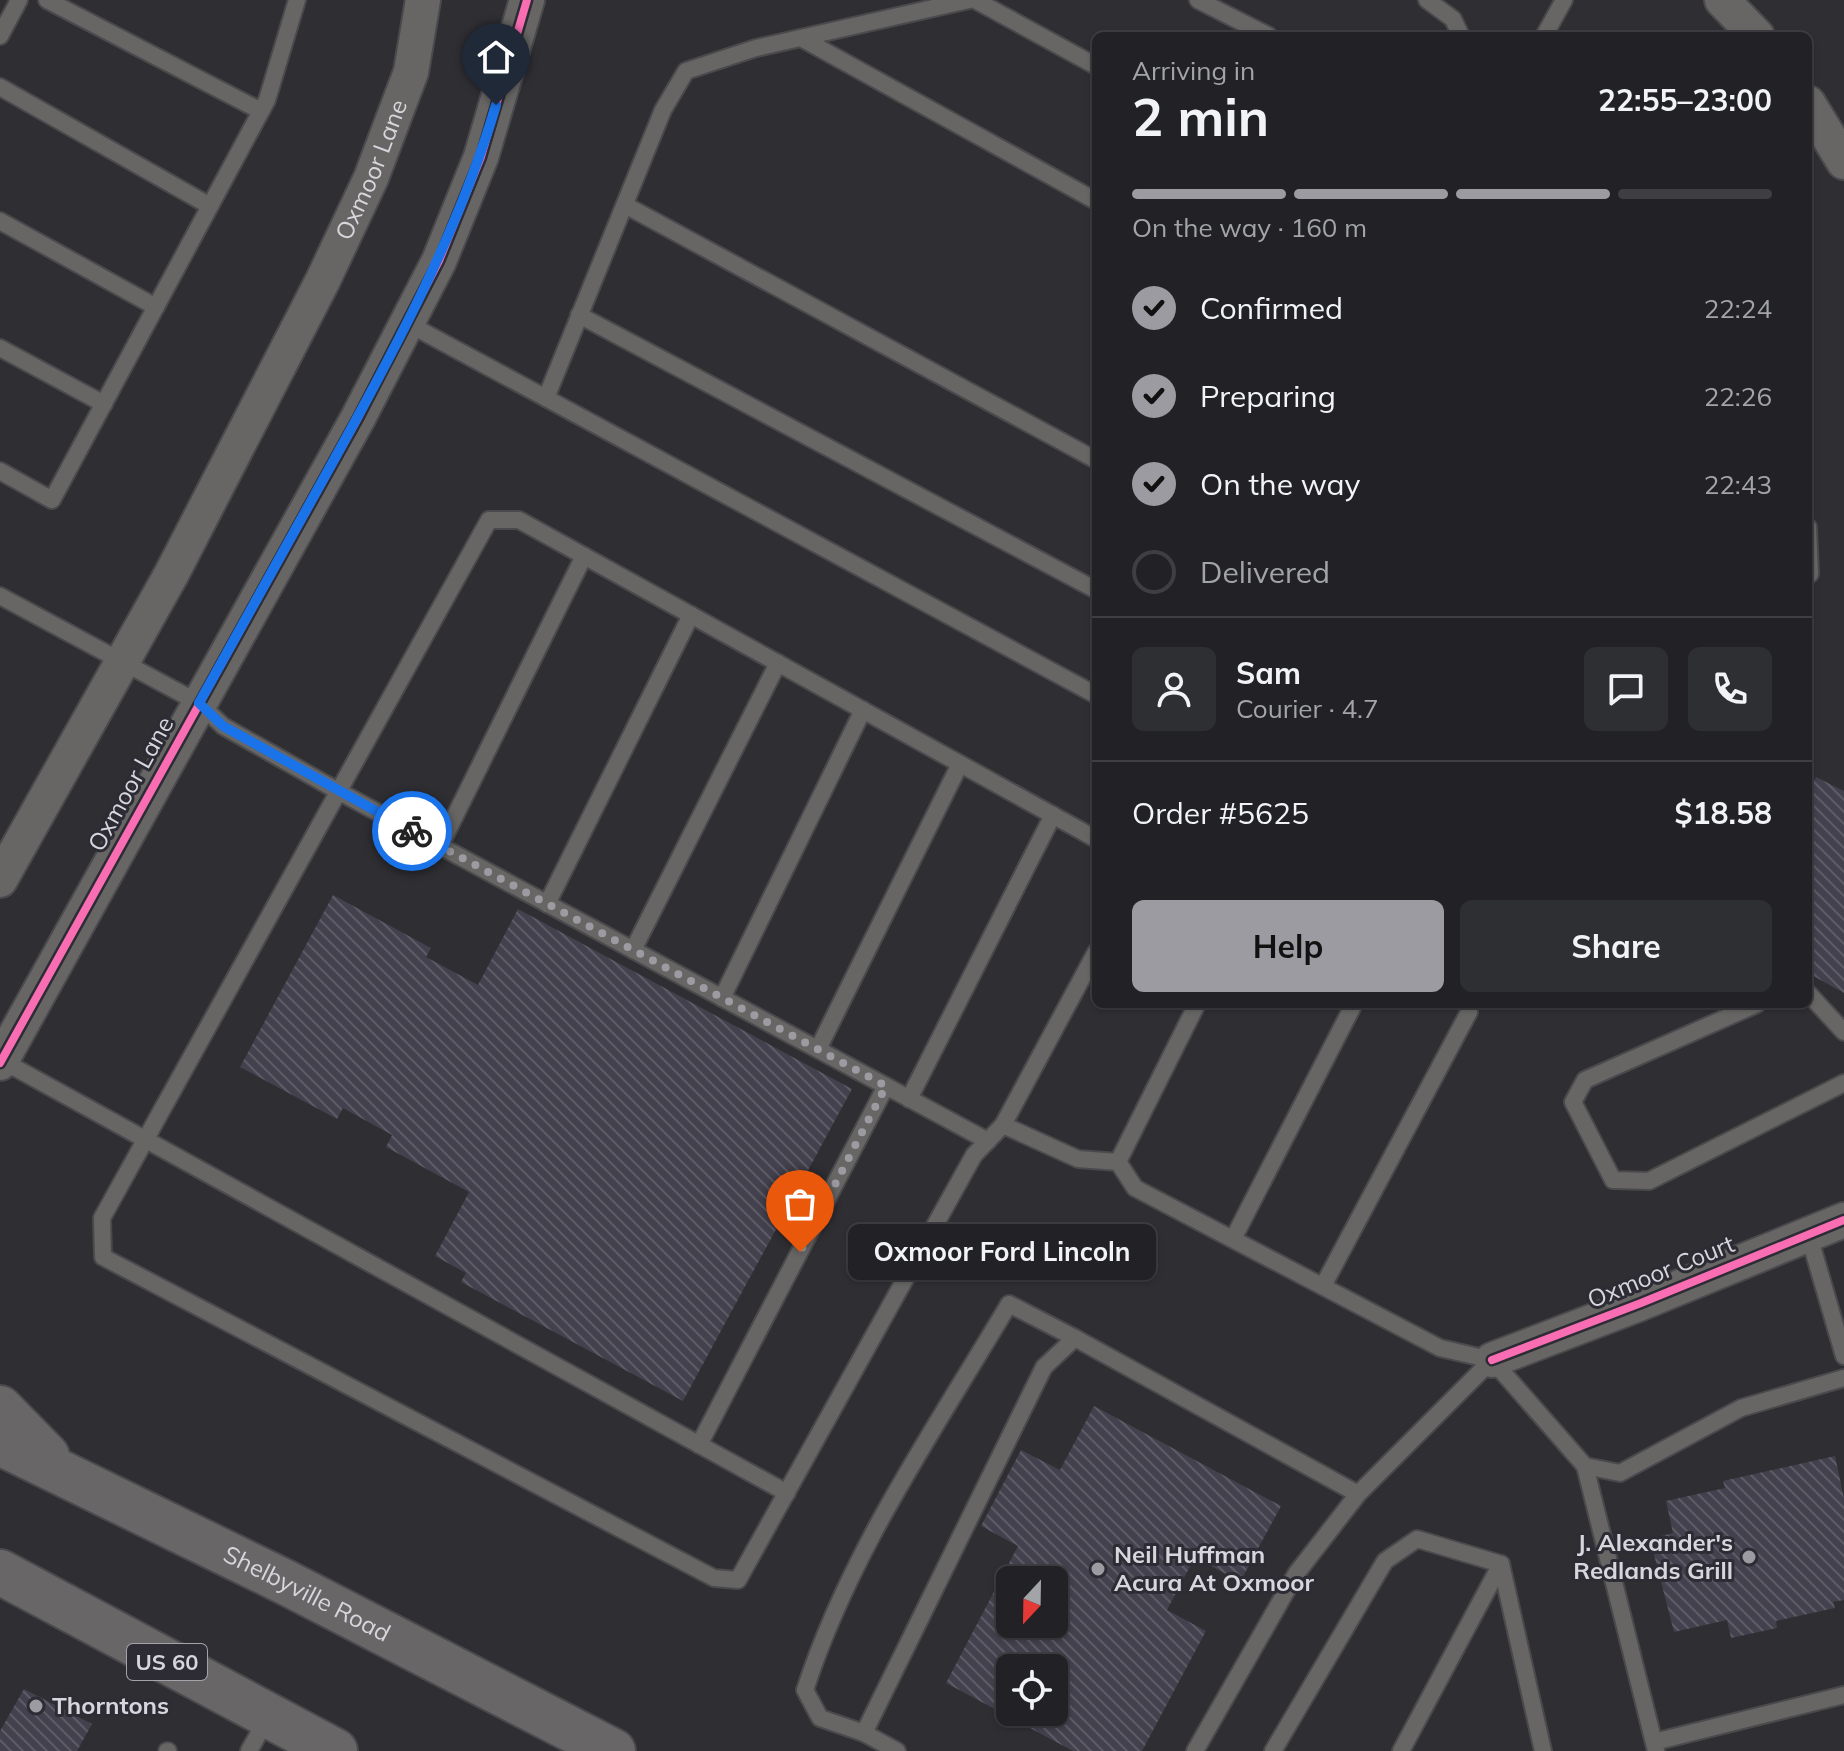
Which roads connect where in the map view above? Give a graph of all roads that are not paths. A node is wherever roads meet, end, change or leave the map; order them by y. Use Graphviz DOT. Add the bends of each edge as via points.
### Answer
graph roads {
  1 [pos="19,0"];
  2 [pos="47,0"];
  3 [pos="297,0"];
  4 [pos="423,0"];
  5 [pos="527,0"];
  6 [pos="969,0"];
  7 [pos="975,0"];
  8 [pos="1198,0"];
  9 [pos="1427,0"];
  10 [pos="1564,0"];
  11 [pos="1722,0"];
  12 [pos="1261,32"];
  13 [pos="1459,32"];
  14 [pos="1546,32"];
  15 [pos="1753,32"];
  16 [pos="0,36"];
  17 [pos="801,38"];
  18 [pos="1092,64"];
  19 [pos="0,87"];
  20 [pos="1812,110"];
  21 [pos="261,111"];
  22 [pos="1844,162"];
  23 [pos="1092,199"];
  24 [pos="625,205"];
  25 [pos="210,206"];
  26 [pos="0,221"];
  27 [pos="156,307"];
  28 [pos="579,315"];
  29 [pos="407,323"];
  30 [pos="0,348"];
  31 [pos="546,398"];
  32 [pos="104,404"];
  33 [pos="1092,458"];
  34 [pos="0,471"];
  35 [pos="584,556"];
  36 [pos="1092,588"];
  37 [pos="0,596"];
  38 [pos="691,615"];
  39 [pos="122,661"];
  40 [pos="778,663"];
  41 [pos="1092,693"];
  42 [pos="199,703"];
  43 [pos="863,710"];
  44 [pos="960,764"];
  45 [pos="338,791"];
  46 [pos="1053,815"];
  47 [pos="1092,837"];
  48 [pos="440,846"];
  49 [pos="0,880"];
  50 [pos="547,904"];
  51 [pos="633,950"];
  52 [pos="1092,959"];
  53 [pos="1812,997"];
  54 [pos="722,998"];
  55 [pos="1195,1008"];
  56 [pos="1352,1008"];
  57 [pos="1748,1008"];
  58 [pos="1469,1012"];
  59 [pos="1844,1032"];
  60 [pos="818,1049"];
  61 [pos="1,1061"];
  62 [pos="1844,1083"];
  63 [pos="886,1086"];
  64 [pos="909,1099"];
  65 [pos="1003,1125"];
  66 [pos="144,1139"];
  67 [pos="988,1141"];
  68 [pos="1118,1162"];
  69 [pos="1844,1220"];
  70 [pos="1809,1236"];
  71 [pos="1233,1239"];
  72 [pos="1323,1286"];
  73 [pos="1075,1338"];
  74 [pos="1844,1356"];
  75 [pos="1492,1360"];
  76 [pos="1844,1378"];
  77 [pos="0,1408"];
  78 [pos="0,1443"];
  79 [pos="699,1445"];
  80 [pos="1585,1466"];
  81 [pos="65,1475"];
  82 [pos="787,1493"];
  83 [pos="1358,1494"];
  84 [pos="1501,1564"];
  85 [pos="0,1572"];
  86 [pos="1844,1695"];
  87 [pos="259,1733"];
  88 [pos="864,1733"];
  89 [pos="1655,1747"];
  90 [pos="335,1751"];
  91 [pos="613,1751"];
  92 [pos="897,1751"];
  93 [pos="1195,1751"];
  94 [pos="1273,1751"];
  95 [pos="1401,1751"];
  96 [pos="1543,1751"];
  1 -- 16 [label="lane"];
  2 -- 21 [label="lane"];
  3 -- 21 [label="lane"];
  4 -- 39 [label="street, Oxmoor Lane" via="411,72 371,178 172,573"];
  5 -- 29 [label="street, Oxmoor Lane" via="481,157"];
  6 -- 17 [label="lane"];
  7 -- 18 [label="lane"];
  8 -- 12 [label="lane"];
  9 -- 13 [label="lane" via="1453,19"];
  10 -- 14 [label="lane"];
  11 -- 15 [label="street"];
  17 -- 23 [label="lane"];
  17 -- 24 [label="lane" via="686,71 663,110"];
  19 -- 25 [label="lane"];
  20 -- 22 [label="street"];
  21 -- 25 [label="lane"];
  24 -- 28 [label="lane"];
  24 -- 33 [label="lane"];
  25 -- 27 [label="lane"];
  26 -- 27 [label="lane"];
  27 -- 32 [label="lane"];
  28 -- 31 [label="lane"];
  28 -- 36 [label="lane"];
  29 -- 31 [label="lane"];
  29 -- 42 [label="street, Oxmoor Lane"];
  30 -- 32 [label="lane"];
  31 -- 41 [label="lane"];
  32 -- 34 [label="lane" via="52,500"];
  35 -- 38 [label="lane"];
  35 -- 45 [label="lane" via="519,520 489,520"];
  35 -- 48 [label="lane"];
  37 -- 39 [label="lane"];
  38 -- 40 [label="lane"];
  38 -- 50 [label="lane"];
  39 -- 42 [label="lane"];
  39 -- 49 [label="street, Oxmoor Lane"];
  40 -- 43 [label="lane"];
  40 -- 51 [label="lane"];
  42 -- 45 [label="lane" via="223,726"];
  42 -- 61 [label="street, Oxmoor Lane"];
  43 -- 44 [label="lane"];
  43 -- 54 [label="lane"];
  44 -- 46 [label="lane"];
  44 -- 60 [label="lane"];
  45 -- 48 [label="lane"];
  45 -- 66 [label="lane"];
  46 -- 47 [label="lane"];
  46 -- 64 [label="lane"];
  48 -- 50 [label="lane"];
  50 -- 51 [label="lane"];
  51 -- 54 [label="lane"];
  52 -- 65 [label="lane"];
  53 -- 59 [label="lane"];
  54 -- 60 [label="lane"];
  55 -- 68 [label="lane"];
  56 -- 71 [label="lane"];
  57 -- 62 [label="lane" via="1585,1080 1573,1102 1613,1180 1649,1181"];
  58 -- 72 [label="lane"];
  60 -- 63 [label="lane"];
  61 -- 66 [label="lane"];
  63 -- 64 [label="lane"];
  63 -- 79 [label="lane"];
  64 -- 67 [label="lane"];
  65 -- 67 [label="lane"];
  65 -- 68 [label="lane" via="1078,1159"];
  66 -- 79 [label="lane"];
  66 -- 82 [label="lane" via="102,1218 103,1257 714,1578 738,1580"];
  67 -- 82 [label="lane" via="974,1155"];
  68 -- 71 [label="lane" via="1135,1188"];
  69 -- 70 [label="street, Oxmoor Court"];
  70 -- 74 [label="lane"];
  70 -- 75 [label="street, Oxmoor Court"];
  71 -- 72 [label="lane"];
  72 -- 75 [label="lane" via="1440,1348"];
  73 -- 83 [label="lane"];
  73 -- 88 [label="lane" via="1044,1367"];
  73 -- 88 [label="lane" via="1009,1304 857,1561 805,1690 820,1718"];
  75 -- 80 [label="lane"];
  75 -- 83 [label="lane"];
  76 -- 80 [label="lane" via="1741,1408 1620,1473"];
  77 -- 81 [label="main road"];
  78 -- 81 [label="main road, Shelbyville Road"];
  79 -- 82 [label="lane"];
  80 -- 89 [label="lane"];
  81 -- 91 [label="main road, Shelbyville Road"];
  83 -- 93 [label="lane" via="1296,1574"];
  84 -- 94 [label="lane" via="1417,1539 1385,1561"];
  84 -- 95 [label="lane"];
  84 -- 96 [label="lane"];
  85 -- 87 [label="main road, US 60"];
  86 -- 89 [label="lane"];
  87 -- 90 [label="main road, US 60"];
  88 -- 92 [label="lane"];
}
